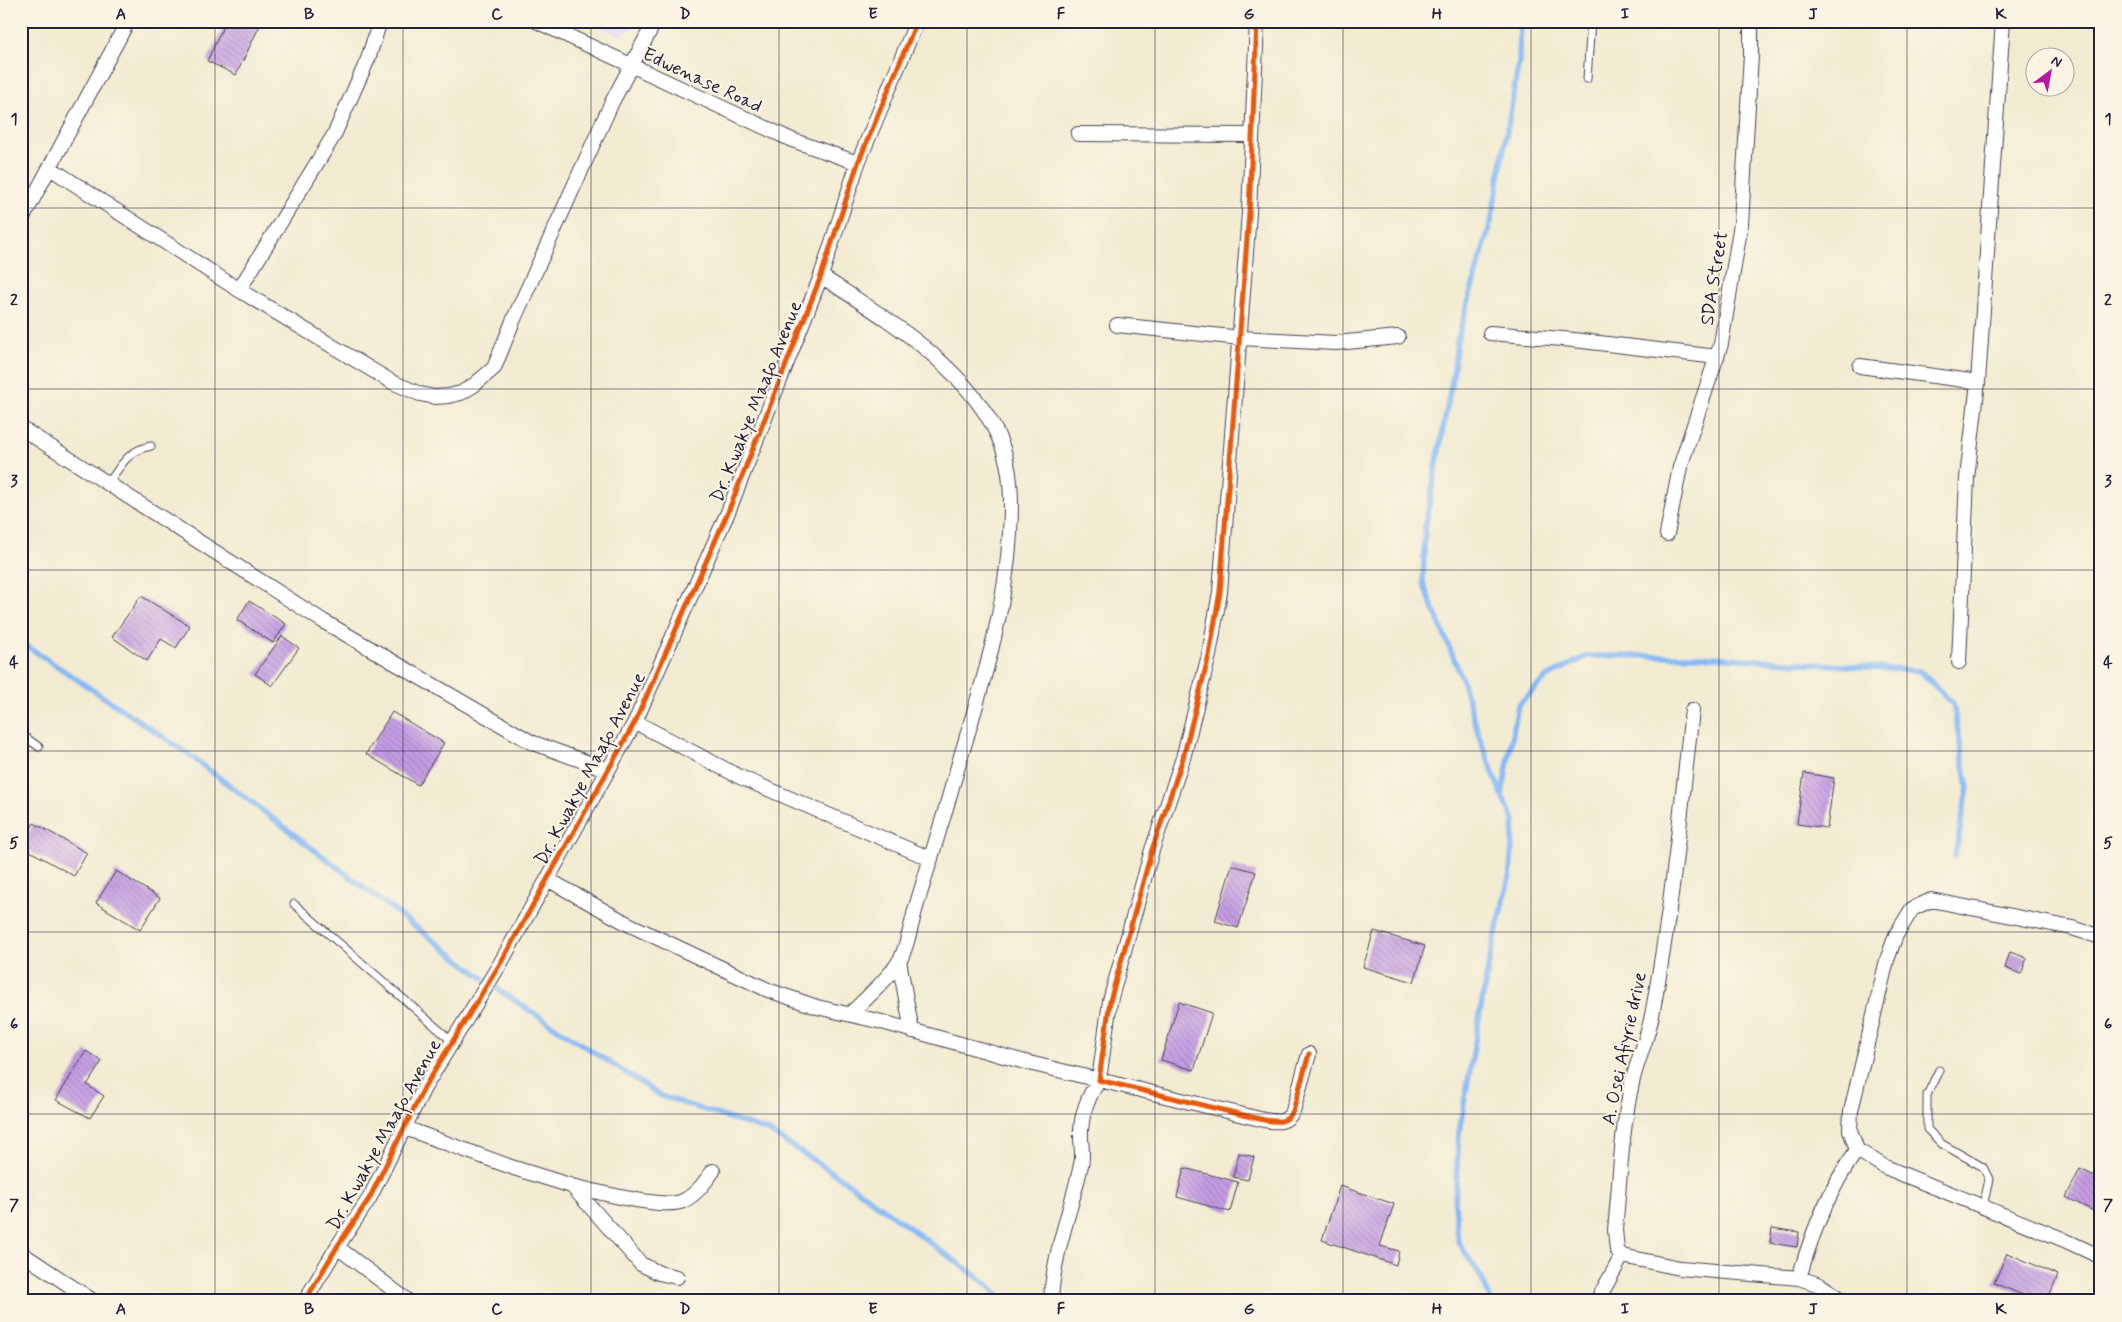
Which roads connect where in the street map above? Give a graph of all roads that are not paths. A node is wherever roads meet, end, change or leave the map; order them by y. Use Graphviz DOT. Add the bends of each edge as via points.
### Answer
graph roads {
  1 [pos="128,21"];
  2 [pos="380,21"];
  3 [pos="536,21"];
  4 [pos="655,21"];
  5 [pos="917,21"];
  6 [pos="1257,21"];
  7 [pos="1591,21"];
  8 [pos="1751,21"];
  9 [pos="2003,21"];
  10 [pos="630,66"];
  11 [pos="1587,79"];
  12 [pos="1078,134"];
  13 [pos="1251,135"];
  14 [pos="858,163"];
  15 [pos="50,168"];
  16 [pos="21,221"];
  17 [pos="821,276"];
  18 [pos="239,290"];
  19 [pos="1117,325"];
  20 [pos="1490,333"];
  21 [pos="1398,337"];
  22 [pos="1241,338"];
  23 [pos="1717,357"];
  24 [pos="1860,366"];
  25 [pos="1978,382"];
  26 [pos="21,428"];
  27 [pos="151,446"];
  28 [pos="108,484"];
  29 [pos="1667,534"];
  30 [pos="1958,662"];
  31 [pos="1692,710"];
  32 [pos="635,722"];
  33 [pos="21,734"];
  34 [pos="39,747"];
  35 [pos="608,770"];
  36 [pos="931,859"];
  37 [pos="547,880"];
  38 [pos="294,904"];
  39 [pos="2101,937"];
  40 [pos="899,961"];
  41 [pos="850,1014"];
  42 [pos="912,1030"];
  43 [pos="452,1041"];
  44 [pos="1309,1054"];
  45 [pos="1939,1070"];
  46 [pos="1099,1080"];
  47 [pos="405,1128"];
  48 [pos="1857,1150"];
  49 [pos="713,1170"];
  50 [pos="572,1186"];
  51 [pos="1983,1207"];
  52 [pos="337,1248"];
  53 [pos="21,1253"];
  54 [pos="1622,1256"];
  55 [pos="2101,1257"];
  56 [pos="677,1277"];
  57 [pos="1799,1278"];
  58 [pos="93,1301"];
  59 [pos="305,1301"];
  60 [pos="408,1301"];
  61 [pos="1050,1301"];
  62 [pos="1597,1301"];
  63 [pos="1839,1301"];
  1 -- 15 [label="street"];
  2 -- 18 [label="street" via="368,59 334,135"];
  3 -- 10 [label="street, Edwenase Road"];
  4 -- 10 [label="street"];
  5 -- 14 [label="street, Dr. Kwakye Maafo Avenue"];
  6 -- 13 [label="street"];
  7 -- 11 [label="lane"];
  8 -- 23 [label="street, SDA Street" via="1741,224"];
  9 -- 25 [label="street"];
  10 -- 14 [label="street, Edwenase Road" via="792,140"];
  10 -- 18 [label="street" via="494,368 485,378 461,393 435,397 392,382"];
  12 -- 13 [label="street"];
  13 -- 22 [label="street"];
  14 -- 17 [label="street, Dr. Kwakye Maafo Avenue"];
  15 -- 16 [label="street"];
  15 -- 18 [label="street"];
  17 -- 32 [label="street, Dr. Kwakye Maafo Avenue" via="728,512"];
  17 -- 36 [label="street" via="902,331 965,386 994,426 1009,469 1012,511 1001,609"];
  19 -- 22 [label="street"];
  20 -- 23 [label="street"];
  21 -- 22 [label="street" via="1336,343"];
  22 -- 46 [label="street" via="1221,583 1209,655 1183,758 1152,850 1116,977"];
  23 -- 29 [label="street, SDA Street" via="1680,468"];
  24 -- 25 [label="street"];
  25 -- 30 [label="street" via="1967,478"];
  26 -- 28 [label="street"];
  27 -- 28 [label="lane" via="138,448 131,454"];
  28 -- 35 [label="street" via="323,620 531,742"];
  31 -- 54 [label="street, A. Osei Afiyrie drive" via="1671,889 1652,1014 1627,1110 1615,1230 1617,1250"];
  32 -- 35 [label="street, Dr. Kwakye Maafo Avenue"];
  32 -- 36 [label="street" via="740,778"];
  33 -- 34 [label="lane"];
  35 -- 37 [label="street, Dr. Kwakye Maafo Avenue"];
  36 -- 40 [label="street"];
  37 -- 41 [label="street" via="628,924 768,990 817,1007"];
  37 -- 43 [label="street, Dr. Kwakye Maafo Avenue"];
  38 -- 43 [label="lane"];
  39 -- 48 [label="street" via="2072,928 1931,900 1912,909 1896,935 1887,960 1854,1101 1850,1130"];
  40 -- 41 [label="street"];
  40 -- 42 [label="street"];
  41 -- 42 [label="street"];
  42 -- 46 [label="street"];
  43 -- 47 [label="street, Dr. Kwakye Maafo Avenue"];
  44 -- 46 [label="street" via="1293,1111 1284,1122"];
  45 -- 51 [label="lane" via="1927,1095 1927,1129 1942,1144 1983,1167 1989,1179"];
  46 -- 61 [label="street" via="1087,1100 1084,1113 1082,1162 1054,1268"];
  47 -- 50 [label="street"];
  47 -- 52 [label="street, Dr. Kwakye Maafo Avenue" via="369,1199"];
  48 -- 51 [label="street" via="1885,1167"];
  48 -- 57 [label="street" via="1832,1190 1814,1230"];
  49 -- 50 [label="street" via="692,1195 674,1204"];
  50 -- 56 [label="street" via="641,1264"];
  51 -- 55 [label="street"];
  52 -- 59 [label="street, Dr. Kwakye Maafo Avenue"];
  52 -- 60 [label="street"];
  53 -- 58 [label="street"];
  54 -- 57 [label="street" via="1680,1268"];
  54 -- 62 [label="street"];
  57 -- 63 [label="street" via="1820,1285"];
}
